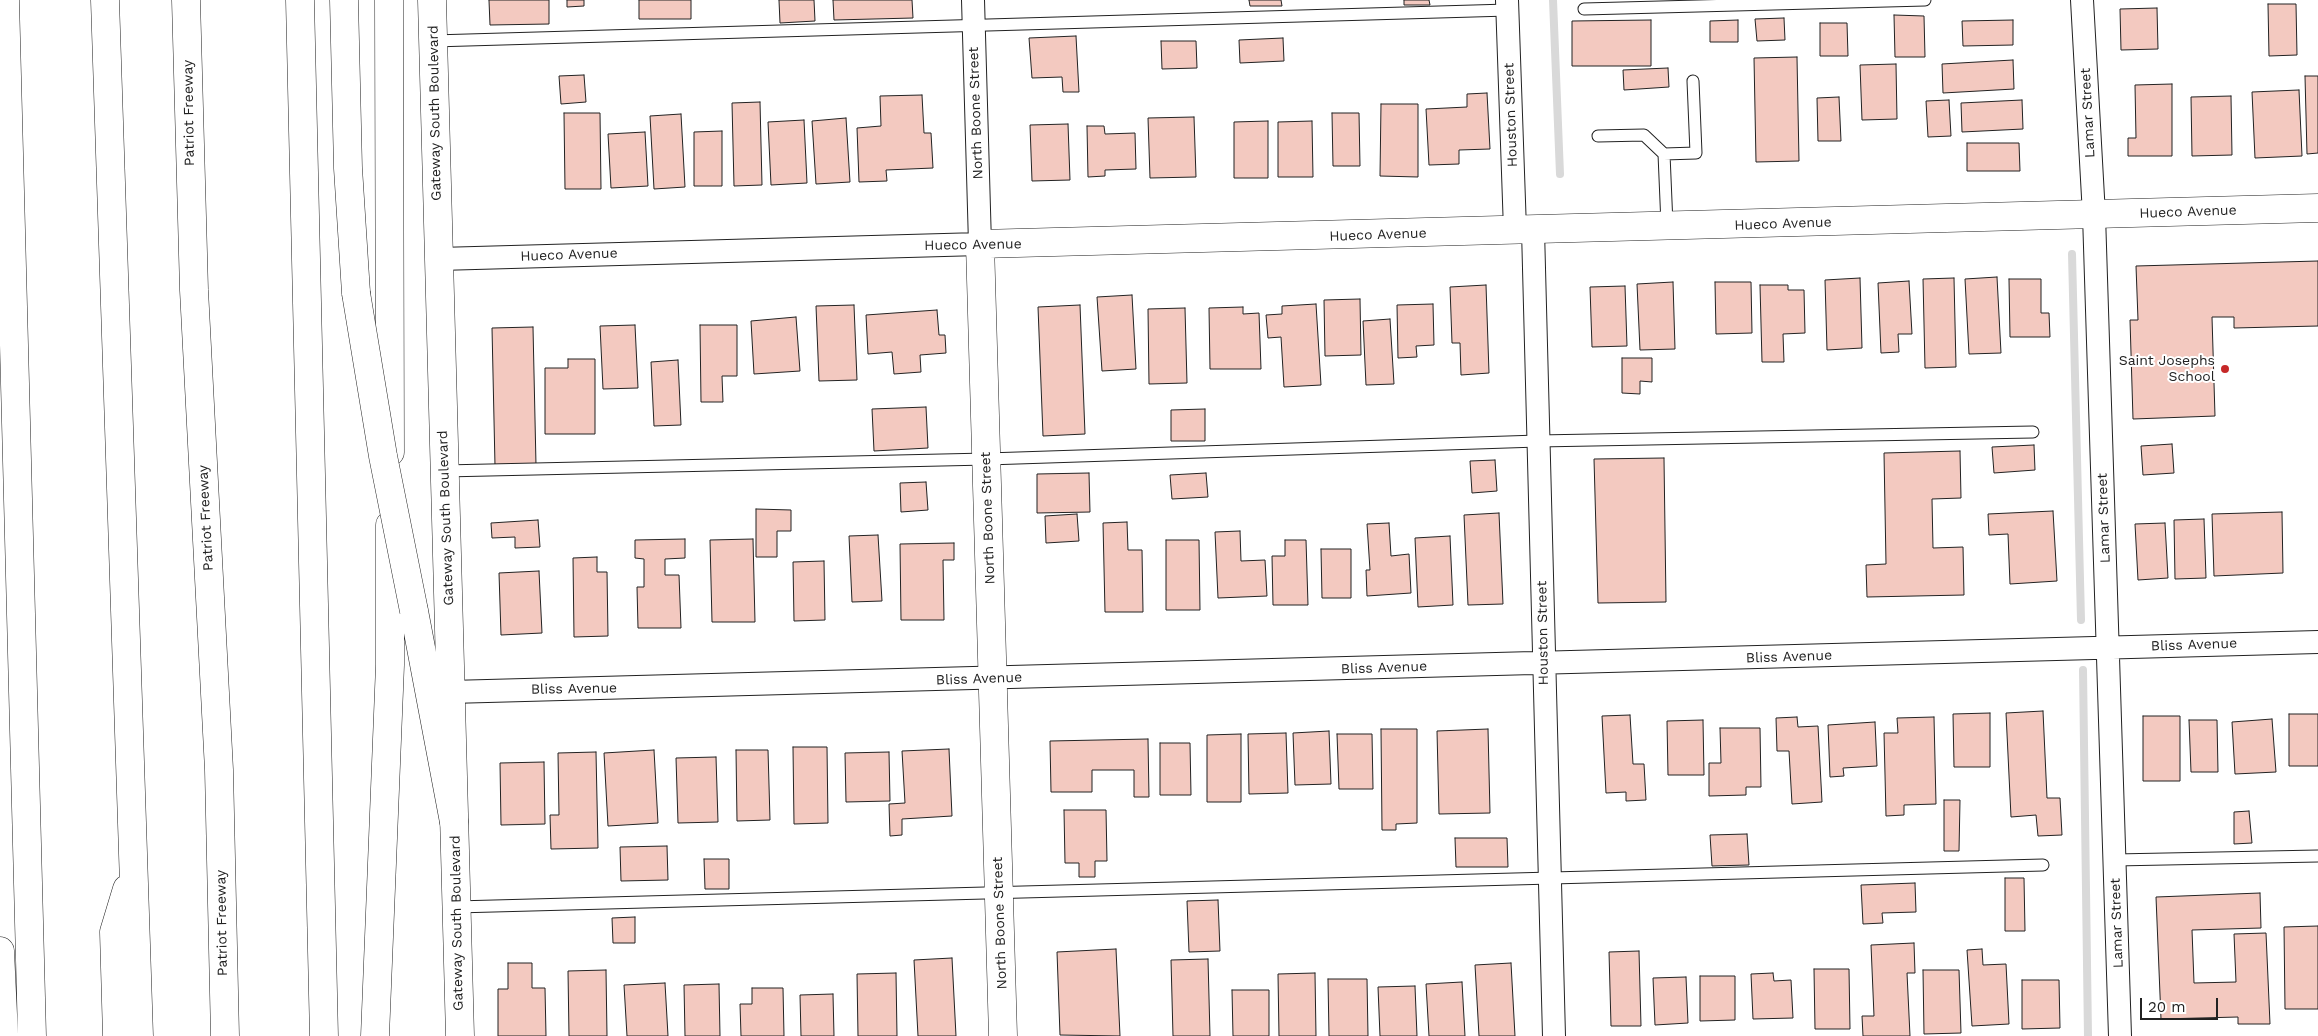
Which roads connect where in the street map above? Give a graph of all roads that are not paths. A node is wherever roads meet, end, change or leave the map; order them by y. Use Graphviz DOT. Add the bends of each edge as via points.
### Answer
graph roads {
  1 [pos="5,0"];
  2 [pos="105,0"];
  3 [pos="186,0"];
  4 [pos="300,0"];
  5 [pos="344,0"];
  6 [pos="389,0"];
  7 [pos="432,0"];
  8 [pos="973,0"];
  9 [pos="1925,0"];
  10 [pos="2082,0"];
  11 [pos="1508,5"];
  12 [pos="1584,9"];
  13 [pos="974,24"];
  14 [pos="433,41"];
  15 [pos="1693,81"];
  16 [pos="1598,136"];
  17 [pos="1664,154"];
  18 [pos="2318,208"];
  19 [pos="2094,215"];
  20 [pos="1667,227"];
  21 [pos="1524,230"];
  22 [pos="980,244"];
  23 [pos="438,259"];
  24 [pos="2033,432"];
  25 [pos="1538,441"];
  26 [pos="987,459"];
  27 [pos="444,471"];
  28 [pos="2318,642"];
  29 [pos="2108,648"];
  30 [pos="1544,663"];
  31 [pos="993,679"];
  32 [pos="450,692"];
  33 [pos="454,822"];
  34 [pos="2318,856"];
  35 [pos="2115,860"];
  36 [pos="2042,865"];
  37 [pos="134,866"];
  38 [pos="1550,879"];
  39 [pos="999,892"];
  40 [pos="456,907"];
  41 [pos="0,951"];
  42 [pos="4,1036"];
  43 [pos="32,1036"];
  44 [pos="117,1036"];
  45 [pos="139,1036"];
  46 [pos="224,1036"];
  47 [pos="324,1036"];
  48 [pos="375,1036"];
  49 [pos="460,1036"];
  50 [pos="1003,1036"];
  51 [pos="1554,1036"];
  52 [pos="2120,1036"];
  1 -- 43 [label="main road"];
  2 -- 37 [label="main road"];
  3 -- 46 [label="main road, Patriot Freeway" via="194,290 219,770"];
  4 -- 47 [label="main road"];
  5 -- 33 [label="main road, bridge" via="348,168 356,294 383,456"];
  6 -- 48 [label="main road" via="390,665"];
  7 -- 14 [label="main road, Gateway South Boulevard"];
  8 -- 13 [label="street, North Boone Street"];
  9 -- 12 [label="lane"];
  10 -- 19 [label="street, Lamar Street"];
  11 -- 13 [label="lane"];
  11 -- 21 [label="street, Houston Street"];
  13 -- 14 [label="lane"];
  13 -- 22 [label="street, North Boone Street"];
  14 -- 23 [label="main road, Gateway South Boulevard"];
  15 -- 17 [label="lane" via="1696,153"];
  16 -- 17 [label="lane" via="1644,135"];
  17 -- 20 [label="lane"];
  18 -- 19 [label="main road, Hueco Avenue"];
  19 -- 20 [label="main road, Hueco Avenue"];
  19 -- 29 [label="street, Lamar Street"];
  20 -- 21 [label="main road, Hueco Avenue"];
  21 -- 22 [label="main road, Hueco Avenue"];
  21 -- 25 [label="street, Houston Street"];
  22 -- 23 [label="street, Hueco Avenue"];
  22 -- 26 [label="main road, North Boone Street"];
  23 -- 27 [label="main road, Gateway South Boulevard"];
  24 -- 25 [label="lane"];
  25 -- 26 [label="lane"];
  25 -- 30 [label="street, Houston Street"];
  26 -- 27 [label="lane"];
  26 -- 31 [label="main road, North Boone Street"];
  27 -- 32 [label="main road, Gateway South Boulevard"];
  28 -- 29 [label="street, Bliss Avenue"];
  29 -- 30 [label="street, Bliss Avenue"];
  29 -- 35 [label="street, Lamar Street"];
  30 -- 31 [label="street, Bliss Avenue"];
  30 -- 38 [label="street, Houston Street"];
  31 -- 32 [label="street, Bliss Avenue"];
  31 -- 39 [label="main road, North Boone Street"];
  32 -- 33 [label="main road, Gateway South Boulevard"];
  33 -- 40 [label="main road, Gateway South Boulevard"];
  34 -- 35 [label="lane"];
  35 -- 52 [label="street, Lamar Street"];
  36 -- 38 [label="lane"];
  37 -- 44 [label="main road" via="114,932"];
  37 -- 45 [label="main road"];
  38 -- 39 [label="lane"];
  38 -- 51 [label="street, Houston Street"];
  39 -- 40 [label="lane"];
  39 -- 50 [label="main road, North Boone Street"];
  40 -- 49 [label="main road, Gateway South Boulevard"];
  41 -- 42 [label="main road"];
}
